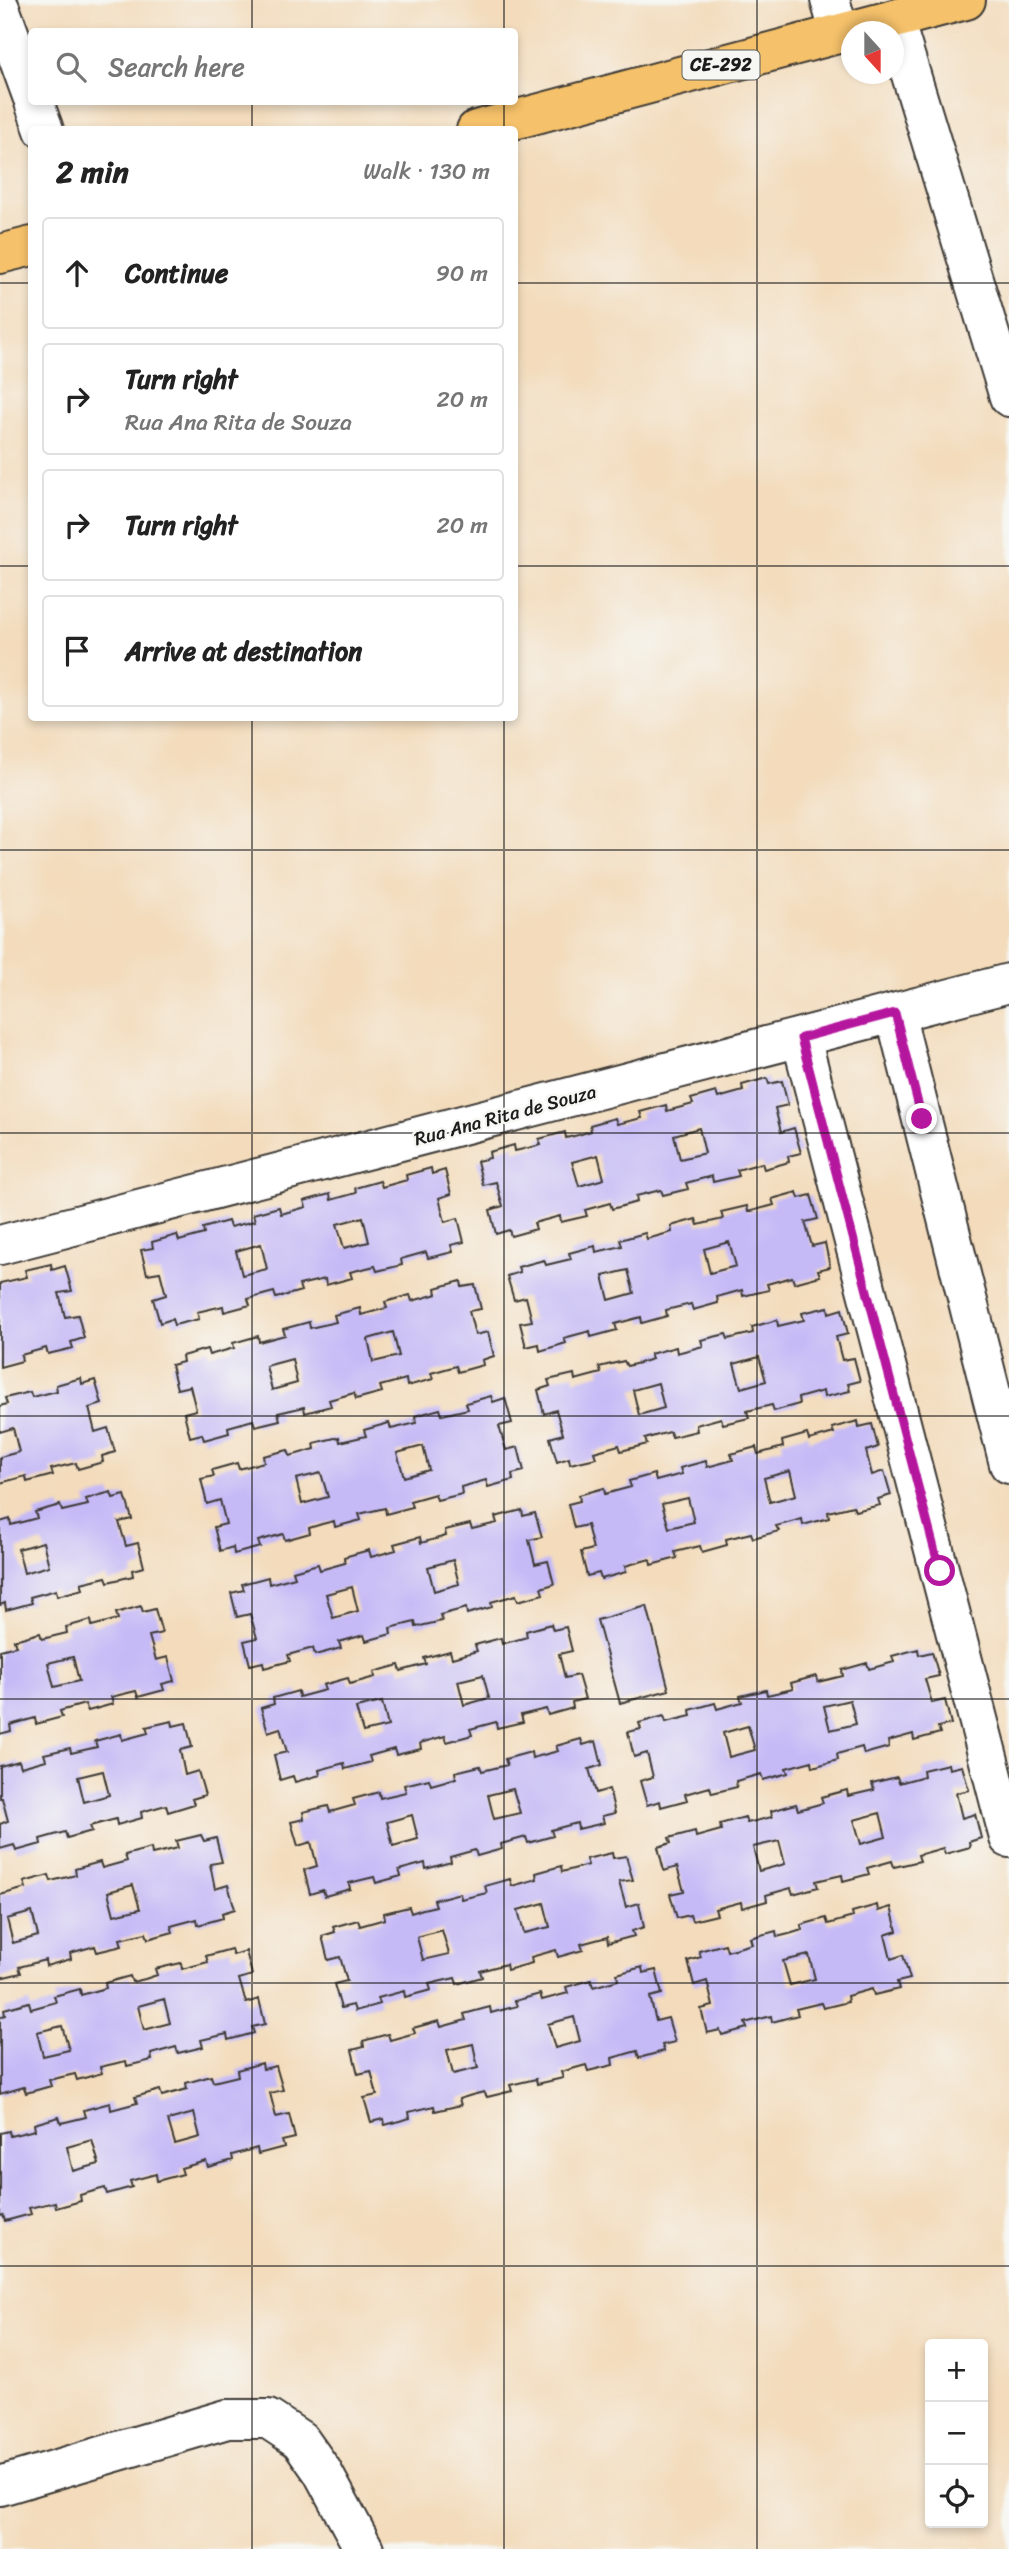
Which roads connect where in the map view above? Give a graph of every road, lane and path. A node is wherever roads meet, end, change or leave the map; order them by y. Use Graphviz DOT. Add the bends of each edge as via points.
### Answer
graph roads {
  1 [pos="966,0"];
  2 [pos="0,8"];
  3 [pos="835,17"];
  4 [pos="894,19"];
  5 [pos="28,85"];
  6 [pos="35,105"];
  7 [pos="43,126"];
  8 [pos="489,126"];
  9 [pos="28,247"];
  10 [pos="0,254"];
  11 [pos="1009,397"];
  12 [pos="1009,983"];
  13 [pos="895,1013"];
  14 [pos="801,1038"];
  15 [pos="0,1245"];
  16 [pos="1009,1464"];
  17 [pos="1009,1838"];
  18 [pos="0,2486"];
  19 [pos="364,2549"];
  1 -- 4 [label="main road, CE-292"];
  2 -- 5 [label="street"];
  3 -- 4 [label="main road, CE-292"];
  3 -- 8 [label="main road, CE-292"];
  4 -- 11 [label="street"];
  6 -- 7 [label="street"];
  9 -- 10 [label="main road"];
  12 -- 13 [label="street, Rua Ana Rita de Souza"];
  13 -- 14 [label="street, Rua Ana Rita de Souza"];
  13 -- 16 [label="street"];
  14 -- 15 [label="street, Rua Ana Rita de Souza"];
  14 -- 17 [label="street"];
  18 -- 19 [label="street" via="227,2419 268,2419 300,2440"];
}
